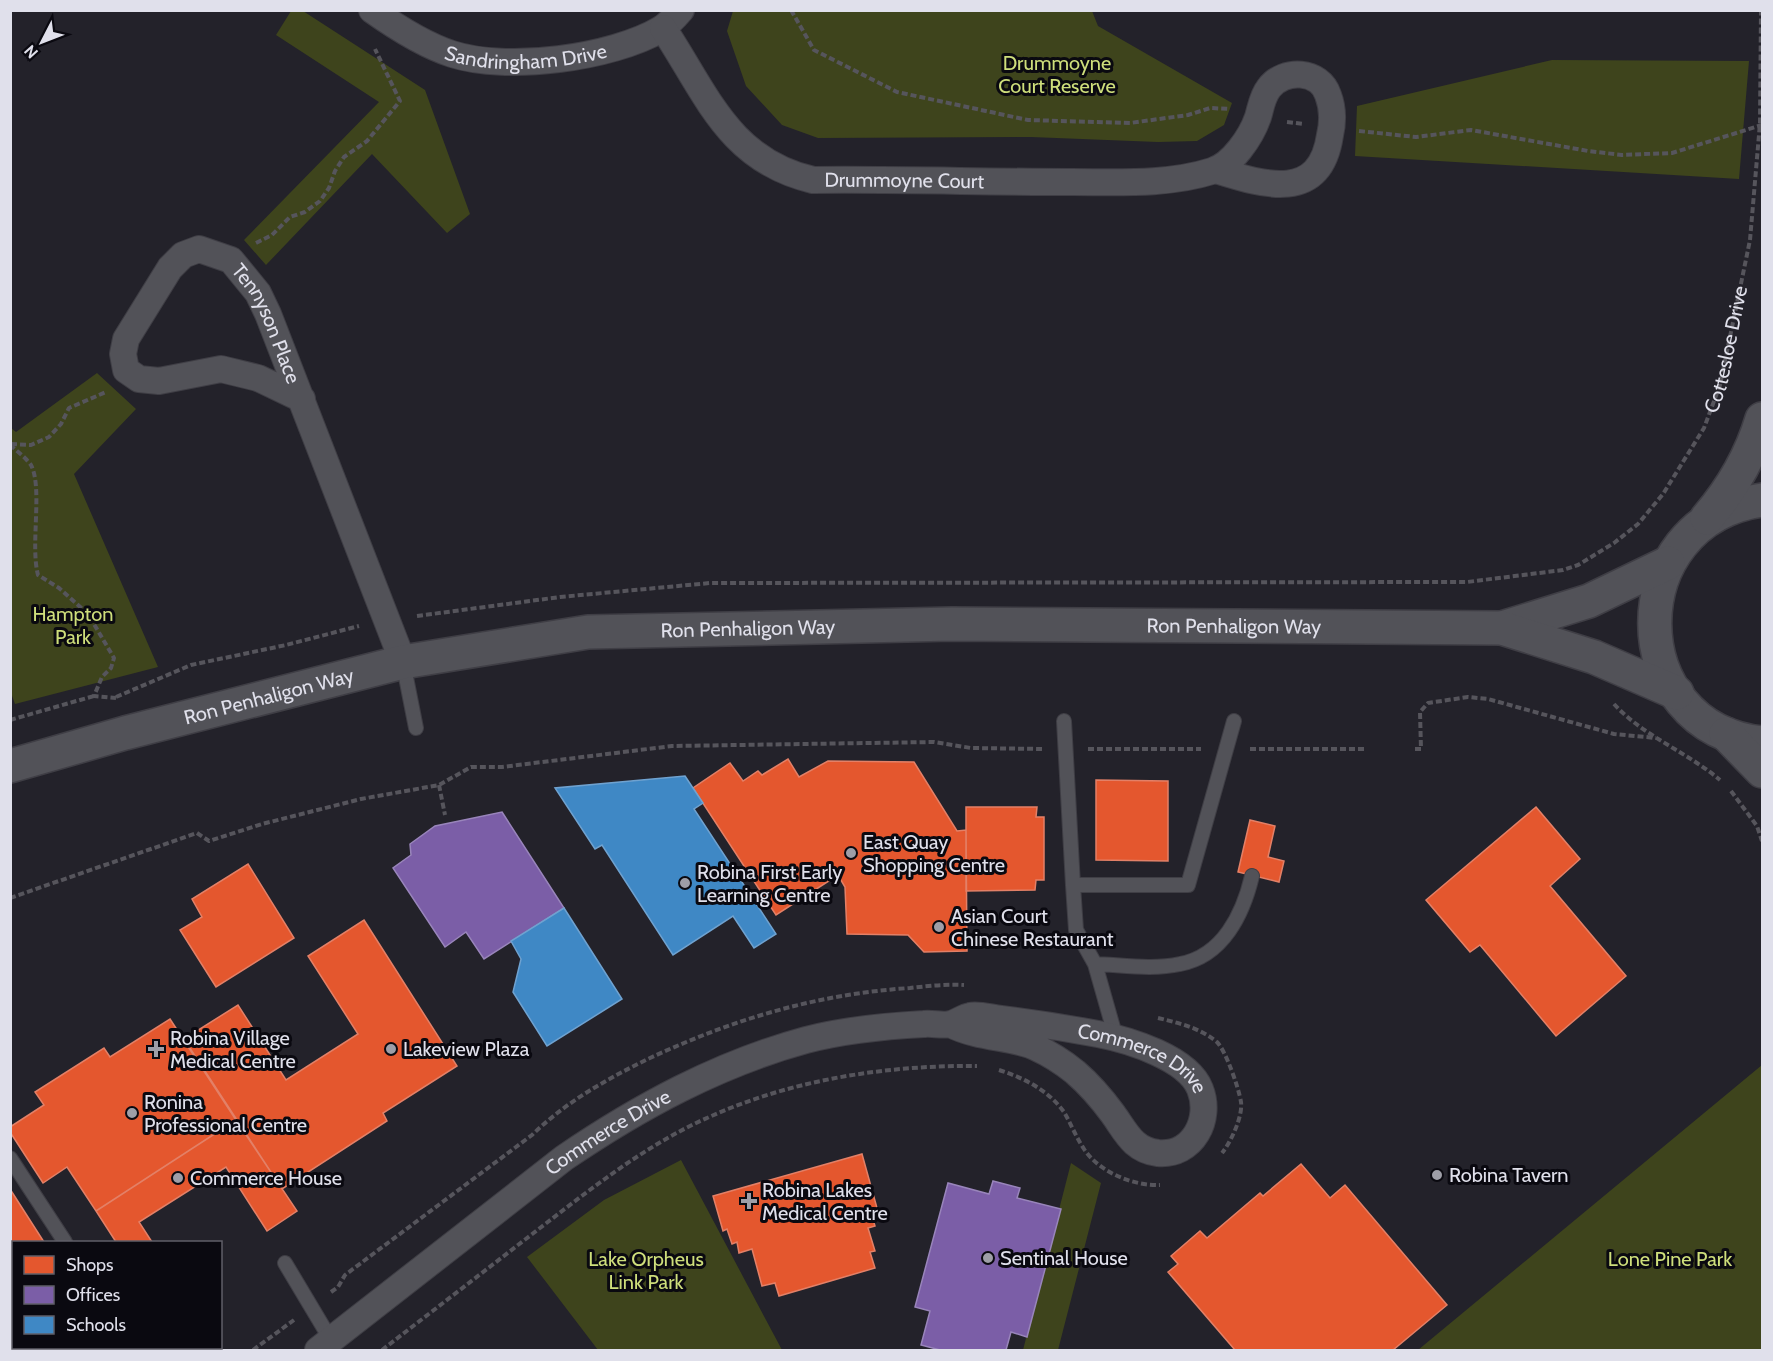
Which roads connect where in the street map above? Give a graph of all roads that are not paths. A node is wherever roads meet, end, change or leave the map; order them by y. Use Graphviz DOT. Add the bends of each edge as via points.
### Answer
graph roads {
  1 [pos="681,10"];
  2 [pos="373,11"];
  3 [pos="663,28"];
  4 [pos="1216,170"];
  5 [pos="302,399"];
  6 [pos="1762,419"];
  7 [pos="1762,500"];
  8 [pos="1704,522"];
  9 [pos="1668,563"];
  10 [pos="1502,628"];
  11 [pos="403,662"];
  12 [pos="1677,693"];
  13 [pos="1064,720"];
  14 [pos="1234,721"];
  15 [pos="416,728"];
  16 [pos="1725,732"];
  17 [pos="1762,742"];
  18 [pos="10,766"];
  19 [pos="1762,771"];
  20 [pos="1252,876"];
  21 [pos="1074,885"];
  22 [pos="1095,964"];
  23 [pos="950,1024"];
  24 [pos="1116,1038"];
  25 [pos="10,1158"];
  26 [pos="64,1241"];
  27 [pos="285,1263"];
  28 [pos="324,1345"];
  1 -- 3 [label="street, Sandringham Drive"];
  2 -- 3 [label="street, Sandringham Drive" via="396,27 452,54 505,63 574,58 635,42"];
  3 -- 4 [label="street, Drummoyne Court" via="729,131 748,150 788,174 813,180 1125,182 1191,177"];
  4 -- 4 [label="street, Drummoyne Court" via="1246,179 1300,183 1312,175 1323,163 1332,128 1328,93 1321,83 1311,76 1296,74 1281,78 1270,87 1252,132"];
  5 -- 5 [label="street, Tennyson Place" via="258,378 221,369 159,381 139,379 126,370 126,339 170,268 183,255 199,249 231,260 258,293"];
  5 -- 11 [label="street, Tennyson Place"];
  6 -- 8 [label="street" via="1727,494"];
  7 -- 8 [label="street" via="1727,509"];
  8 -- 9 [label="street" via="1687,536"];
  9 -- 10 [label="street, Ron Penhaligon Way" via="1589,601"];
  9 -- 12 [label="street" via="1655,599 1654,633 1662,665"];
  10 -- 11 [label="street, Ron Penhaligon Way" via="952,624 588,632"];
  10 -- 12 [label="street, Ron Penhaligon Way" via="1594,657"];
  11 -- 15 [label="lane"];
  11 -- 18 [label="street, Ron Penhaligon Way"];
  12 -- 16 [label="street" via="1698,716"];
  13 -- 21 [label="lane"];
  14 -- 21 [label="lane" via="1188,885"];
  16 -- 17 [label="street"];
  16 -- 19 [label="street"];
  20 -- 22 [label="lane" via="1245,906 1232,929 1210,951 1180,964"];
  21 -- 22 [label="lane" via="1076,930"];
  22 -- 24 [label="lane"];
  23 -- 24 [label="street, Commerce Drive" via="970,1016 1045,1024"];
  23 -- 24 [label="street, Commerce Drive" via="970,1034 1034,1046 1074,1071 1115,1116 1123,1132 1150,1152 1169,1154 1186,1146 1197,1135 1205,1106 1193,1075 1171,1059"];
  23 -- 28 [label="street, Commerce Drive" via="863,1030 807,1040 736,1063 669,1093 564,1158"];
  25 -- 26 [label="lane"];
  27 -- 28 [label="lane" via="311,1307"];
}
